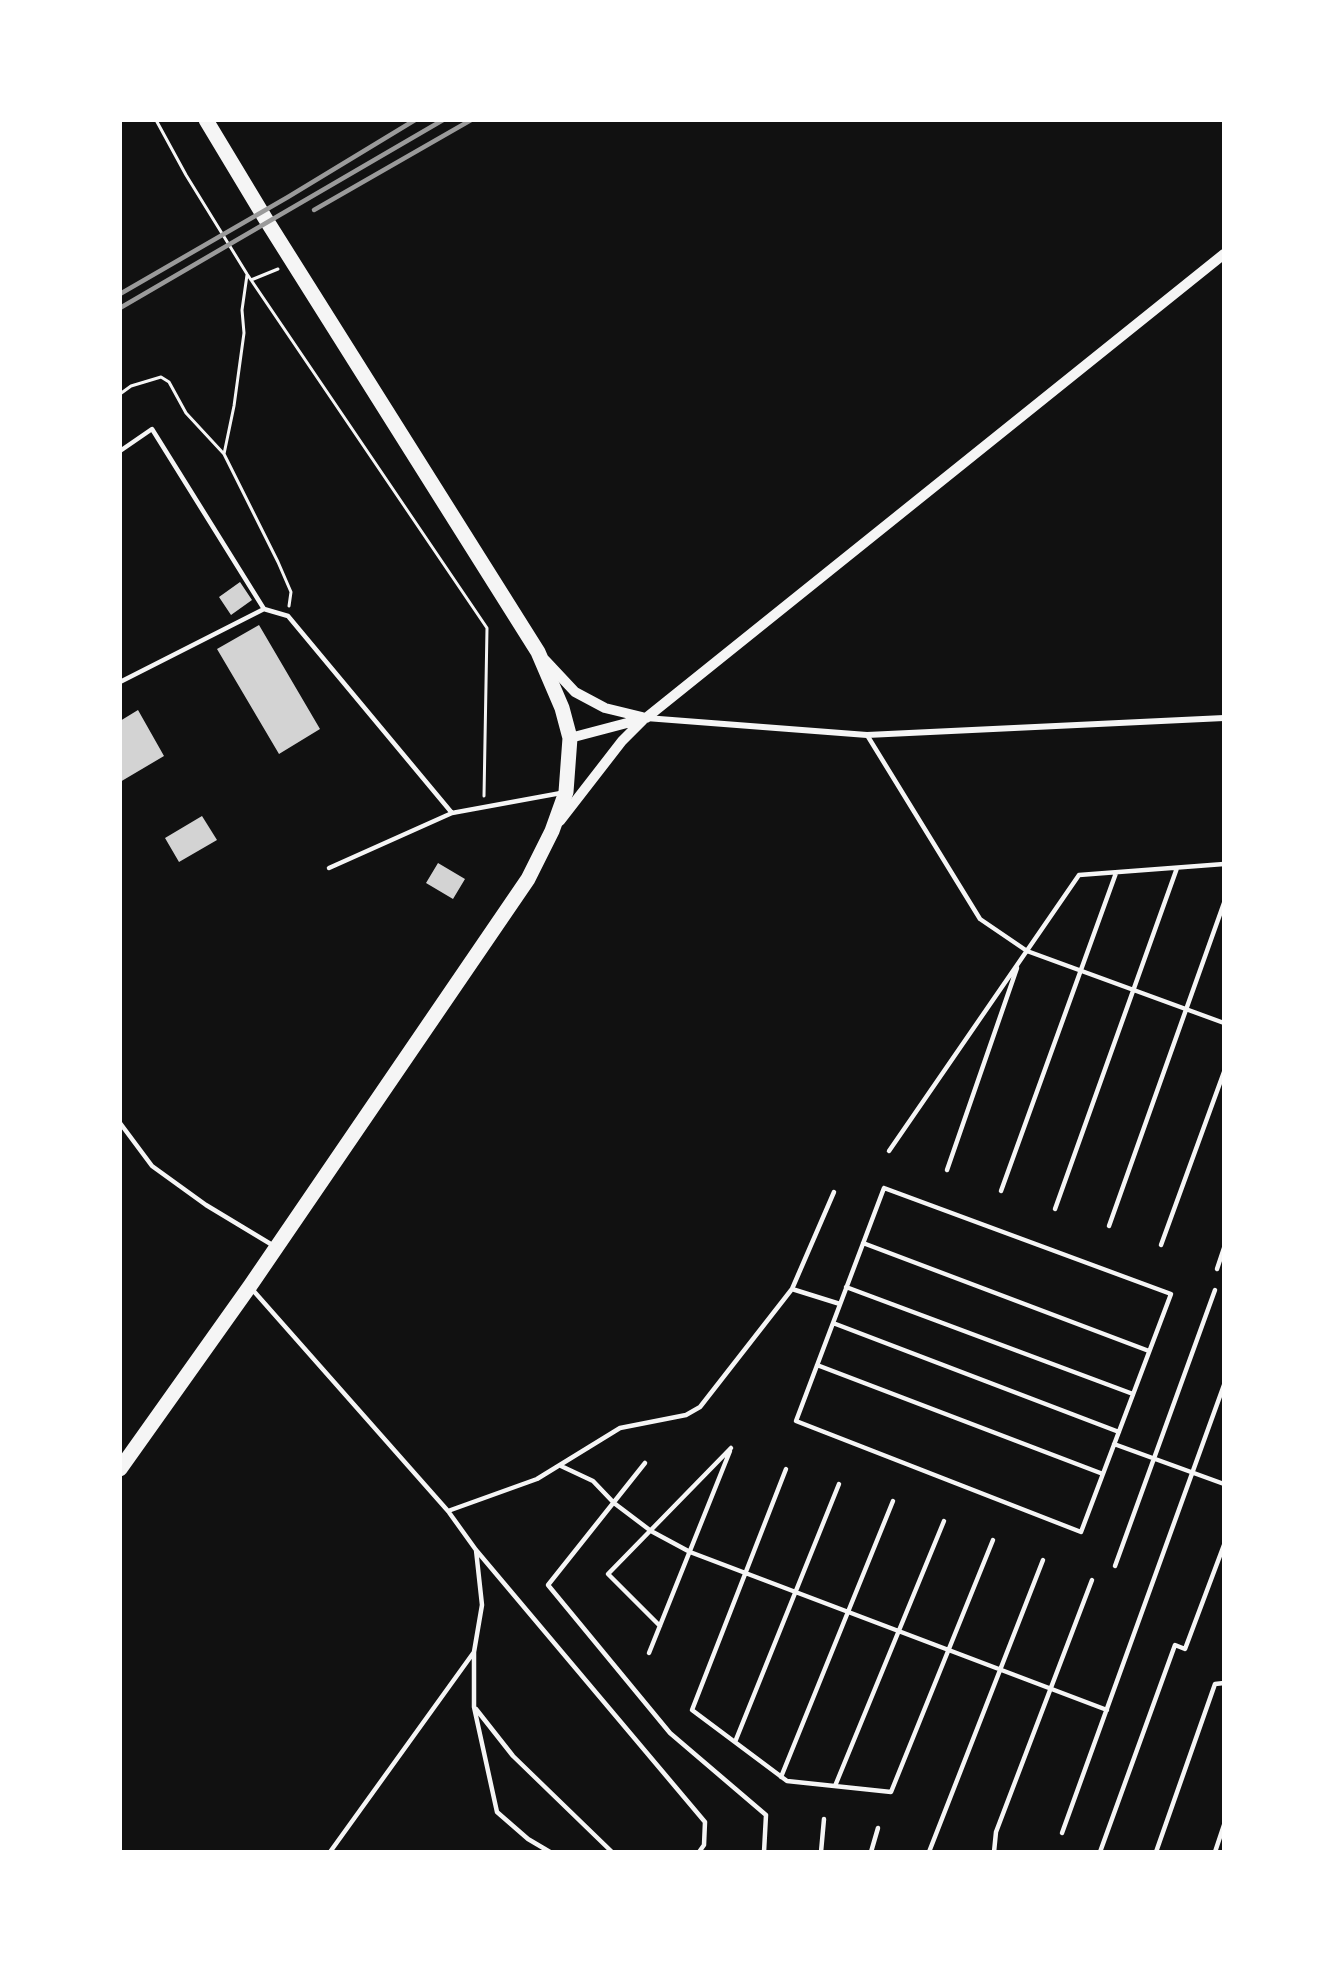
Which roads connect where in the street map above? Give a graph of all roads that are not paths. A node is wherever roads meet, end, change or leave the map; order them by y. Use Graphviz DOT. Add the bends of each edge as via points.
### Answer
graph roads {
  1 [pos="206,120"];
  2 [pos="1224,254"];
  3 [pos="120,451"];
  4 [pos="264,609"];
  5 [pos="538,652"];
  6 [pos="120,682"];
  7 [pos="646,718"];
  8 [pos="1224,718"];
  9 [pos="867,735"];
  10 [pos="570,738"];
  11 [pos="566,792"];
  12 [pos="452,813"];
  13 [pos="552,831"];
  14 [pos="1224,864"];
  15 [pos="329,868"];
  16 [pos="1177,868"];
  17 [pos="1116,873"];
  18 [pos="1224,903"];
  19 [pos="1027,951"];
  20 [pos="1019,962"];
  21 [pos="1081,971"];
  22 [pos="1133,990"];
  23 [pos="1186,1009"];
  24 [pos="1224,1023"];
  25 [pos="1224,1072"];
  26 [pos="120,1123"];
  27 [pos="889,1151"];
  28 [pos="947,1170"];
  29 [pos="1001,1191"];
  30 [pos="834,1192"];
  31 [pos="1055,1209"];
  32 [pos="1109,1226"];
  33 [pos="863,1243"];
  34 [pos="1161,1245"];
  35 [pos="276,1248"];
  36 [pos="1224,1248"];
  37 [pos="1216,1269"];
  38 [pos="250,1286"];
  39 [pos="846,1287"];
  40 [pos="792,1289"];
  41 [pos="1215,1290"];
  42 [pos="840,1304"];
  43 [pos="833,1323"];
  44 [pos="1149,1352"];
  45 [pos="817,1365"];
  46 [pos="1224,1385"];
  47 [pos="1133,1394"];
  48 [pos="1119,1431"];
  49 [pos="1114,1444"];
  50 [pos="1154,1458"];
  51 [pos="645,1463"];
  52 [pos="561,1466"];
  53 [pos="120,1469"];
  54 [pos="786,1469"];
  55 [pos="1192,1473"];
  56 [pos="1103,1474"];
  57 [pos="839,1484"];
  58 [pos="1224,1484"];
  59 [pos="893,1501"];
  60 [pos="614,1503"];
  61 [pos="448,1510"];
  62 [pos="944,1521"];
  63 [pos="651,1531"];
  64 [pos="993,1540"];
  65 [pos="1224,1545"];
  66 [pos="476,1550"];
  67 [pos="690,1552"];
  68 [pos="1043,1560"];
  69 [pos="1115,1566"];
  70 [pos="746,1573"];
  71 [pos="1092,1580"];
  72 [pos="795,1592"];
  73 [pos="848,1612"];
  74 [pos="660,1626"];
  75 [pos="899,1631"];
  76 [pos="948,1650"];
  77 [pos="474,1652"];
  78 [pos="649,1653"];
  79 [pos="1000,1670"];
  80 [pos="1224,1683"];
  81 [pos="1051,1689"];
  82 [pos="474,1707"];
  83 [pos="1107,1710"];
  84 [pos="735,1742"];
  85 [pos="781,1777"];
  86 [pos="835,1786"];
  87 [pos="825,1820"];
  88 [pos="1224,1825"];
  89 [pos="878,1828"];
  90 [pos="1062,1833"];
  91 [pos="330,1852"];
  92 [pos="550,1852"];
  93 [pos="612,1852"];
  94 [pos="699,1852"];
  95 [pos="764,1852"];
  96 [pos="821,1852"];
  97 [pos="871,1852"];
  98 [pos="929,1852"];
  99 [pos="994,1852"];
  100 [pos="1100,1852"];
  101 [pos="1156,1852"];
  102 [pos="1215,1852"];
  1 -- 5 [label="main road"];
  2 -- 7 [label="street"];
  3 -- 4 [label="lane" via="152,429"];
  4 -- 6 [label="lane"];
  4 -- 12 [label="lane" via="288,616"];
  5 -- 7 [label="street" via="575,692 605,708"];
  5 -- 10 [label="main road"];
  7 -- 9 [label="street"];
  7 -- 10 [label="street"];
  7 -- 13 [label="street" via="622,741"];
  8 -- 9 [label="street"];
  9 -- 19 [label="lane" via="980,919"];
  10 -- 11 [label="main road"];
  11 -- 12 [label="lane"];
  11 -- 13 [label="main road"];
  12 -- 15 [label="lane"];
  13 -- 35 [label="main road" via="528,879"];
  14 -- 16 [label="lane"];
  16 -- 17 [label="lane"];
  16 -- 22 [label="lane"];
  17 -- 19 [label="lane" via="1079,875"];
  17 -- 21 [label="lane"];
  18 -- 23 [label="lane"];
  19 -- 20 [label="lane"];
  19 -- 21 [label="lane"];
  20 -- 27 [label="lane"];
  20 -- 28 [label="lane"];
  21 -- 22 [label="lane"];
  21 -- 29 [label="lane"];
  22 -- 23 [label="lane"];
  22 -- 31 [label="lane"];
  23 -- 24 [label="lane"];
  23 -- 32 [label="lane"];
  25 -- 34 [label="lane"];
  26 -- 35 [label="lane" via="152,1166"];
  30 -- 40 [label="lane"];
  33 -- 39 [label="lane"];
  33 -- 44 [label="lane"];
  33 -- 44 [label="lane" via="884,1188 1171,1294"];
  35 -- 38 [label="main road"];
  36 -- 37 [label="lane"];
  38 -- 53 [label="main road"];
  38 -- 61 [label="lane"];
  39 -- 42 [label="lane"];
  39 -- 47 [label="lane"];
  40 -- 42 [label="lane"];
  40 -- 52 [label="lane" via="700,1407 686,1415 620,1428"];
  41 -- 50 [label="lane"];
  42 -- 43 [label="lane"];
  43 -- 45 [label="lane"];
  43 -- 48 [label="lane"];
  44 -- 47 [label="lane"];
  45 -- 56 [label="lane"];
  45 -- 56 [label="lane" via="796,1421 1081,1532"];
  46 -- 55 [label="lane"];
  47 -- 48 [label="lane"];
  48 -- 49 [label="lane"];
  49 -- 50 [label="lane"];
  49 -- 56 [label="lane"];
  50 -- 55 [label="lane"];
  50 -- 69 [label="lane"];
  51 -- 60 [label="lane"];
  52 -- 60 [label="lane" via="594,1481"];
  52 -- 61 [label="lane" via="537,1479"];
  54 -- 70 [label="lane"];
  55 -- 58 [label="lane"];
  55 -- 83 [label="lane"];
  57 -- 72 [label="lane"];
  59 -- 73 [label="lane"];
  60 -- 63 [label="lane"];
  60 -- 95 [label="lane" via="548,1585 670,1733 766,1815"];
  61 -- 66 [label="lane"];
  62 -- 75 [label="lane"];
  63 -- 67 [label="lane"];
  63 -- 67 [label="lane" via="731,1448"];
  63 -- 74 [label="lane" via="608,1574"];
  64 -- 76 [label="lane"];
  65 -- 100 [label="lane" via="1185,1649 1175,1645"];
  66 -- 77 [label="lane" via="482,1605"];
  66 -- 94 [label="lane" via="705,1822 704,1845"];
  67 -- 70 [label="lane"];
  67 -- 74 [label="lane"];
  68 -- 79 [label="lane"];
  70 -- 72 [label="lane"];
  70 -- 84 [label="lane" via="692,1710"];
  71 -- 81 [label="lane"];
  72 -- 73 [label="lane"];
  72 -- 84 [label="lane"];
  73 -- 75 [label="lane"];
  73 -- 85 [label="lane"];
  74 -- 78 [label="lane"];
  75 -- 76 [label="lane"];
  75 -- 86 [label="lane"];
  76 -- 79 [label="lane"];
  76 -- 86 [label="lane" via="891,1792"];
  77 -- 82 [label="lane"];
  77 -- 91 [label="lane"];
  79 -- 81 [label="lane"];
  79 -- 98 [label="lane"];
  80 -- 101 [label="lane" via="1215,1684"];
  81 -- 83 [label="lane"];
  81 -- 99 [label="lane" via="996,1832"];
  82 -- 92 [label="lane" via="497,1812"];
  82 -- 93 [label="lane" via="513,1756"];
  83 -- 90 [label="lane"];
  84 -- 85 [label="lane"];
  85 -- 86 [label="lane"];
  87 -- 96 [label="lane"];
  88 -- 102 [label="lane"];
  89 -- 97 [label="lane"];
}
